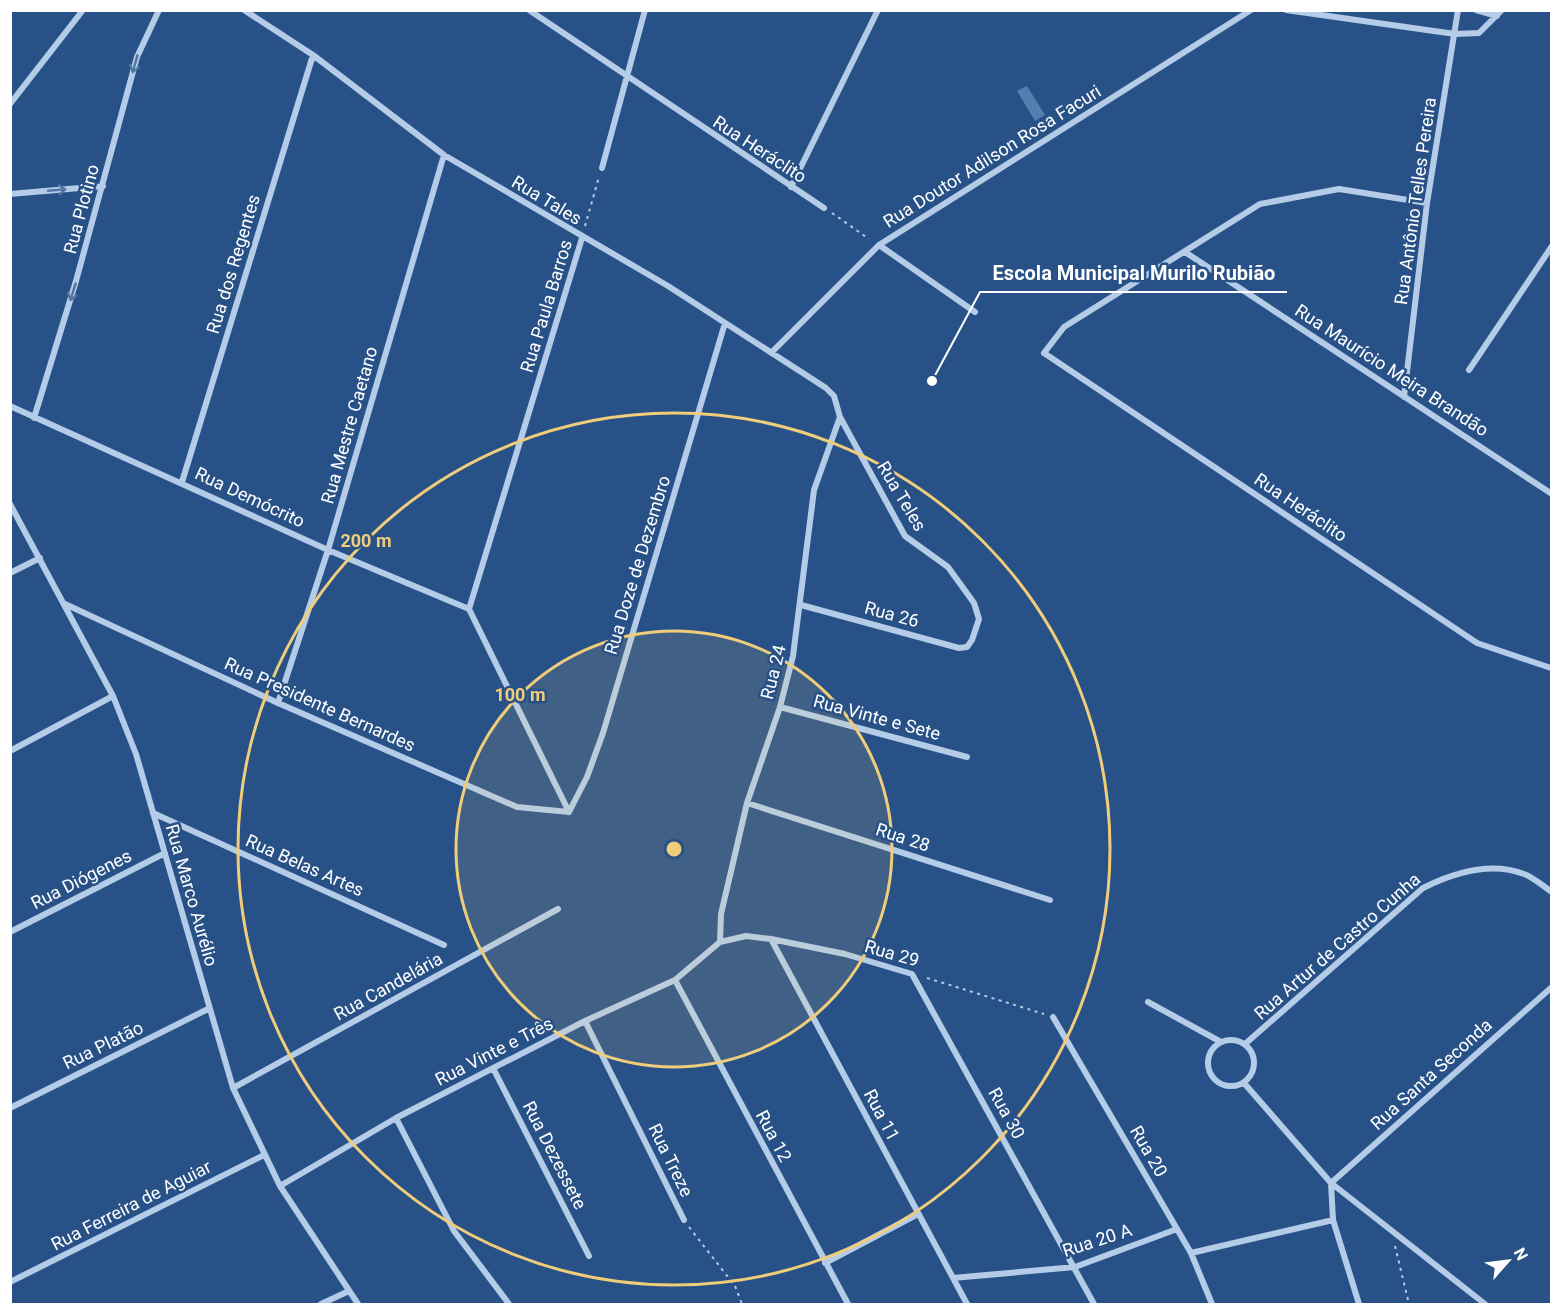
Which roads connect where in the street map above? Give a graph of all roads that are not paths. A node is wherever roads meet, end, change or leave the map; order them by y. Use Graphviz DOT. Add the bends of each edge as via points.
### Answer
graph roads {
  1 [pos="83,10"];
  2 [pos="159,10"];
  3 [pos="244,10"];
  4 [pos="529,10"];
  5 [pos="645,10"];
  6 [pos="878,10"];
  7 [pos="1251,10"];
  8 [pos="1286,10"];
  9 [pos="1458,10"];
  10 [pos="1476,10"];
  11 [pos="1502,10"];
  12 [pos="1497,16"];
  13 [pos="1455,34"];
  14 [pos="313,55"];
  15 [pos="627,78"];
  16 [pos="10,104"];
  17 [pos="444,155"];
  18 [pos="602,168"];
  19 [pos="103,186"];
  20 [pos="791,187"];
  21 [pos="10,194"];
  22 [pos="1427,203"];
  23 [pos="825,208"];
  24 [pos="582,238"];
  25 [pos="879,245"];
  26 [pos="1551,246"];
  27 [pos="1185,252"];
  28 [pos="975,312"];
  29 [pos="725,324"];
  30 [pos="771,353"];
  31 [pos="1469,369"];
  32 [pos="1404,397"];
  33 [pos="10,406"];
  34 [pos="840,417"];
  35 [pos="34,418"];
  36 [pos="182,482"];
  37 [pos="1551,494"];
  38 [pos="10,504"];
  39 [pos="328,549"];
  40 [pos="40,558"];
  41 [pos="10,573"];
  42 [pos="65,604"];
  43 [pos="801,605"];
  44 [pos="469,609"];
  45 [pos="972,640"];
  46 [pos="1551,668"];
  47 [pos="113,696"];
  48 [pos="278,703"];
  49 [pos="780,706"];
  50 [pos="10,751"];
  51 [pos="967,757"];
  52 [pos="747,803"];
  53 [pos="569,812"];
  54 [pos="153,813"];
  55 [pos="165,853"];
  56 [pos="1551,892"];
  57 [pos="1050,900"];
  58 [pos="558,909"];
  59 [pos="10,932"];
  60 [pos="771,939"];
  61 [pos="720,942"];
  62 [pos="444,945"];
  63 [pos="912,974"];
  64 [pos="675,980"];
  65 [pos="1551,987"];
  66 [pos="1148,1002"];
  67 [pos="208,1009"];
  68 [pos="1053,1017"];
  69 [pos="585,1021"];
  70 [pos="1221,1042"];
  71 [pos="1245,1044"];
  72 [pos="493,1068"];
  73 [pos="1244,1083"];
  74 [pos="233,1088"];
  75 [pos="10,1108"];
  76 [pos="396,1118"];
  77 [pos="264,1155"];
  78 [pos="1331,1183"];
  79 [pos="280,1186"];
  80 [pos="918,1214"];
  81 [pos="684,1220"];
  82 [pos="1333,1220"];
  83 [pos="1178,1228"];
  84 [pos="1191,1253"];
  85 [pos="589,1256"];
  86 [pos="825,1263"];
  87 [pos="1075,1267"];
  88 [pos="953,1278"];
  89 [pos="10,1282"];
  90 [pos="349,1291"];
  91 [pos="321,1305"];
  92 [pos="358,1305"];
  93 [pos="509,1305"];
  94 [pos="848,1305"];
  95 [pos="967,1305"];
  96 [pos="1094,1305"];
  97 [pos="1212,1305"];
  98 [pos="1359,1305"];
  99 [pos="1485,1305"];
  1 -- 16 [label="street"];
  2 -- 19 [label="street, Rua Plotino, one-way" via="137,57"];
  3 -- 14 [label="street, Rua Tales"];
  4 -- 15 [label="street, Rua Heráclito"];
  5 -- 15 [label="street"];
  6 -- 20 [label="street"];
  7 -- 25 [label="street, Rua Doutor Adilson Rosa Facuri"];
  8 -- 13 [label="street"];
  9 -- 13 [label="street, Rua Antônio Telles Pereira"];
  10 -- 12 [label="street"];
  11 -- 12 [label="street"];
  12 -- 13 [label="street" via="1479,33"];
  13 -- 22 [label="street, Rua Antônio Telles Pereira"];
  14 -- 17 [label="street, Rua Tales"];
  14 -- 36 [label="street, Rua dos Regentes"];
  15 -- 18 [label="street"];
  15 -- 20 [label="street, Rua Heráclito"];
  17 -- 24 [label="street, Rua Tales"];
  17 -- 39 [label="street, Rua Mestre Caetano"];
  21 -- 19 [label="street, one-way"];
  19 -- 35 [label="street, Rua Plotino, one-way"];
  20 -- 23 [label="street, Rua Heráclito"];
  22 -- 27 [label="street" via="1339,189 1294,196 1260,204"];
  22 -- 32 [label="street, Rua Antônio Telles Pereira"];
  24 -- 29 [label="street, Rua Tales" via="668,286"];
  24 -- 44 [label="street, Rua Paula Barros"];
  25 -- 28 [label="street"];
  25 -- 30 [label="street, Rua Doutor Adilson Rosa Facuri"];
  26 -- 31 [label="street"];
  27 -- 32 [label="street, Rua Maurício Meira Brandão"];
  27 -- 46 [label="street, Rua Heráclito" via="1064,327 1044,353 1477,643"];
  29 -- 30 [label="street, Rua Tales"];
  29 -- 53 [label="street, Rua Doze de Dezembro" via="603,733"];
  30 -- 34 [label="street, Rua Tales" via="826,387"];
  32 -- 37 [label="street, Rua Maurício Meira Brandão"];
  33 -- 35 [label="street, Rua Demócrito"];
  34 -- 43 [label="street, Rua 24" via="814,489"];
  34 -- 45 [label="street, Rua Teles" via="905,536 948,567 974,603 979,619"];
  35 -- 36 [label="street, Rua Demócrito"];
  36 -- 39 [label="street, Rua Demócrito"];
  38 -- 40 [label="street, Rua Marco Aurélio"];
  39 -- 44 [label="street, Rua Demócrito"];
  39 -- 48 [label="street, Rua Mestre Caetano"];
  40 -- 41 [label="street"];
  40 -- 42 [label="street, Rua Marco Aurélio"];
  42 -- 47 [label="street, Rua Marco Aurélio"];
  42 -- 48 [label="street, Rua Presidente Bernardes"];
  43 -- 45 [label="street, Rua 26" via="958,648 967,647"];
  43 -- 49 [label="street, Rua 24"];
  44 -- 53 [label="street"];
  47 -- 50 [label="street"];
  47 -- 54 [label="street, Rua Marco Aurélio" via="136,754"];
  48 -- 53 [label="street, Rua Presidente Bernardes" via="517,807"];
  49 -- 51 [label="street, Rua Vinte e Sete"];
  49 -- 52 [label="street, Rua 24"];
  52 -- 57 [label="street, Rua 28"];
  52 -- 61 [label="street, Rua 24" via="721,914"];
  54 -- 55 [label="street, Rua Marco Aurélio"];
  54 -- 62 [label="street, Rua Belas Artes"];
  55 -- 59 [label="street, Rua Diógenes"];
  55 -- 67 [label="street, Rua Marco Aurélio"];
  56 -- 71 [label="street, Rua Artur de Castro Cunha" via="1524,874 1486,867 1448,875 1423,888"];
  58 -- 74 [label="street, Rua Candelária"];
  60 -- 61 [label="street, Rua 29" via="746,936"];
  60 -- 63 [label="street, Rua 29" via="844,954"];
  60 -- 80 [label="street, Rua 11"];
  61 -- 64 [label="street, Rua Vinte e Três"];
  63 -- 87 [label="street, Rua 30"];
  64 -- 69 [label="street, Rua Vinte e Três"];
  64 -- 86 [label="street, Rua 12"];
  65 -- 78 [label="street, Rua Santa Seconda"];
  66 -- 70 [label="street"];
  67 -- 74 [label="street, Rua Marco Aurélio"];
  67 -- 75 [label="street, Rua Platão"];
  68 -- 83 [label="street, Rua 20"];
  69 -- 72 [label="street, Rua Vinte e Três"];
  69 -- 81 [label="street, Rua Treze"];
  70 -- 71 [label="street" via="1233,1039"];
  70 -- 73 [label="street" via="1211,1050 1207,1062 1210,1075 1219,1084 1232,1087"];
  71 -- 73 [label="street" via="1255,1064"];
  72 -- 76 [label="street, Rua Vinte e Três"];
  72 -- 85 [label="street, Rua Dezessete"];
  73 -- 78 [label="street"];
  74 -- 77 [label="street, Rua Marco Aurélio"];
  76 -- 79 [label="street, Rua Vinte e Três"];
  76 -- 93 [label="street" via="454,1231"];
  77 -- 79 [label="street, Rua Marco Aurélio"];
  77 -- 89 [label="street, Rua Ferreira de Aguiar"];
  78 -- 82 [label="street"];
  78 -- 99 [label="street"];
  79 -- 90 [label="street, Rua Marco Aurélio"];
  80 -- 86 [label="street"];
  80 -- 88 [label="street, Rua 11"];
  82 -- 84 [label="street"];
  82 -- 98 [label="street"];
  83 -- 84 [label="street, Rua 20"];
  83 -- 87 [label="street, Rua 20 A"];
  84 -- 97 [label="street, Rua 20"];
  86 -- 94 [label="street, Rua 12"];
  87 -- 88 [label="street, Rua 20 A"];
  87 -- 96 [label="street, Rua 30"];
  88 -- 95 [label="street, Rua 11"];
  90 -- 91 [label="street"];
  90 -- 92 [label="street, Rua Marco Aurélio"];
}
